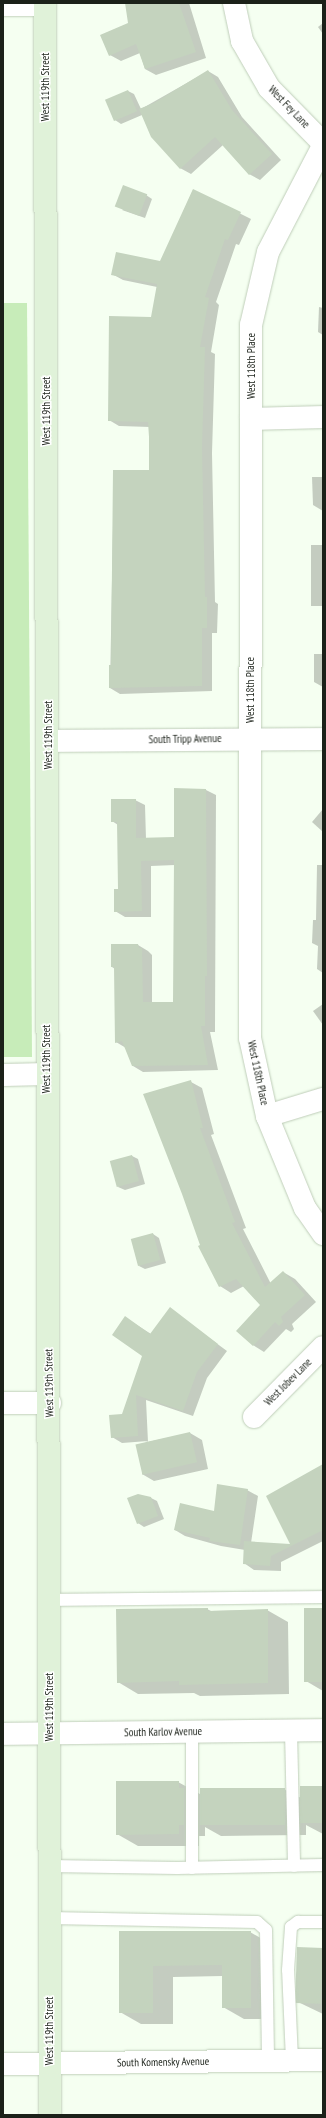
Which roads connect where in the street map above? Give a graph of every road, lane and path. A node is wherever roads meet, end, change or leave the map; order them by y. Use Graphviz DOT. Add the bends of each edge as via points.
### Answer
graph roads {
  1 [pos="234,3"];
  2 [pos="45,6"];
  3 [pos="3,10"];
  4 [pos="323,143"];
  5 [pos="323,146"];
  6 [pos="323,416"];
  7 [pos="251,419"];
  8 [pos="250,738"];
  9 [pos="323,739"];
  10 [pos="48,741"];
  11 [pos="46,1074"];
  12 [pos="3,1075"];
  13 [pos="323,1099"];
  14 [pos="267,1116"];
  15 [pos="323,1234"];
  16 [pos="323,1347"];
  17 [pos="50,1402"];
  18 [pos="3,1403"];
  19 [pos="254,1417"];
  20 [pos="323,1597"];
  21 [pos="50,1600"];
  22 [pos="323,1730"];
  23 [pos="291,1731"];
  24 [pos="192,1732"];
  25 [pos="49,1733"];
  26 [pos="3,1734"];
  27 [pos="323,1865"];
  28 [pos="49,1866"];
  29 [pos="294,1866"];
  30 [pos="192,1868"];
  31 [pos="49,1918"];
  32 [pos="323,1922"];
  33 [pos="268,2060"];
  34 [pos="292,2060"];
  35 [pos="323,2060"];
  36 [pos="50,2063"];
  37 [pos="3,2064"];
  38 [pos="50,2115"];
  1 -- 4 [label="street, West Fey Lane" via="242,41 269,88"];
  2 -- 3 [label="lane"];
  2 -- 10 [label="street, West 119th Street"];
  5 -- 7 [label="street, West 118th Place" via="268,252 251,325"];
  6 -- 7 [label="street"];
  7 -- 8 [label="street, West 118th Place"];
  8 -- 9 [label="street, South Tripp Avenue"];
  8 -- 10 [label="street, South Tripp Avenue"];
  8 -- 14 [label="street, West 118th Place" via="250,1038"];
  10 -- 11 [label="street, West 119th Street"];
  11 -- 12 [label="street"];
  11 -- 17 [label="street, West 119th Street"];
  13 -- 14 [label="street"];
  14 -- 15 [label="street, West 118th Place" via="306,1208"];
  16 -- 19 [label="street, West Jobev Lane"];
  17 -- 18 [label="street"];
  17 -- 21 [label="street, West 119th Street"];
  20 -- 21 [label="lane"];
  21 -- 25 [label="street, West 119th Street"];
  22 -- 23 [label="street, South Karlov Avenue"];
  23 -- 24 [label="street, South Karlov Avenue"];
  23 -- 29 [label="lane"];
  24 -- 25 [label="street, South Karlov Avenue"];
  24 -- 30 [label="lane"];
  25 -- 26 [label="street, South Karlov Avenue"];
  25 -- 28 [label="street, West 119th Street"];
  27 -- 29 [label="lane"];
  28 -- 30 [label="lane"];
  28 -- 31 [label="street, West 119th Street"];
  29 -- 30 [label="lane"];
  31 -- 33 [label="lane" via="257,1922 266,1930"];
  31 -- 36 [label="street, West 119th Street"];
  32 -- 34 [label="lane" via="298,1922 291,1927 288,1970"];
  33 -- 34 [label="street, South Komensky Avenue"];
  33 -- 36 [label="street, South Komensky Avenue"];
  34 -- 35 [label="street, South Komensky Avenue"];
  36 -- 37 [label="street, South Komensky Avenue"];
  36 -- 38 [label="street, West 119th Street"];
}
